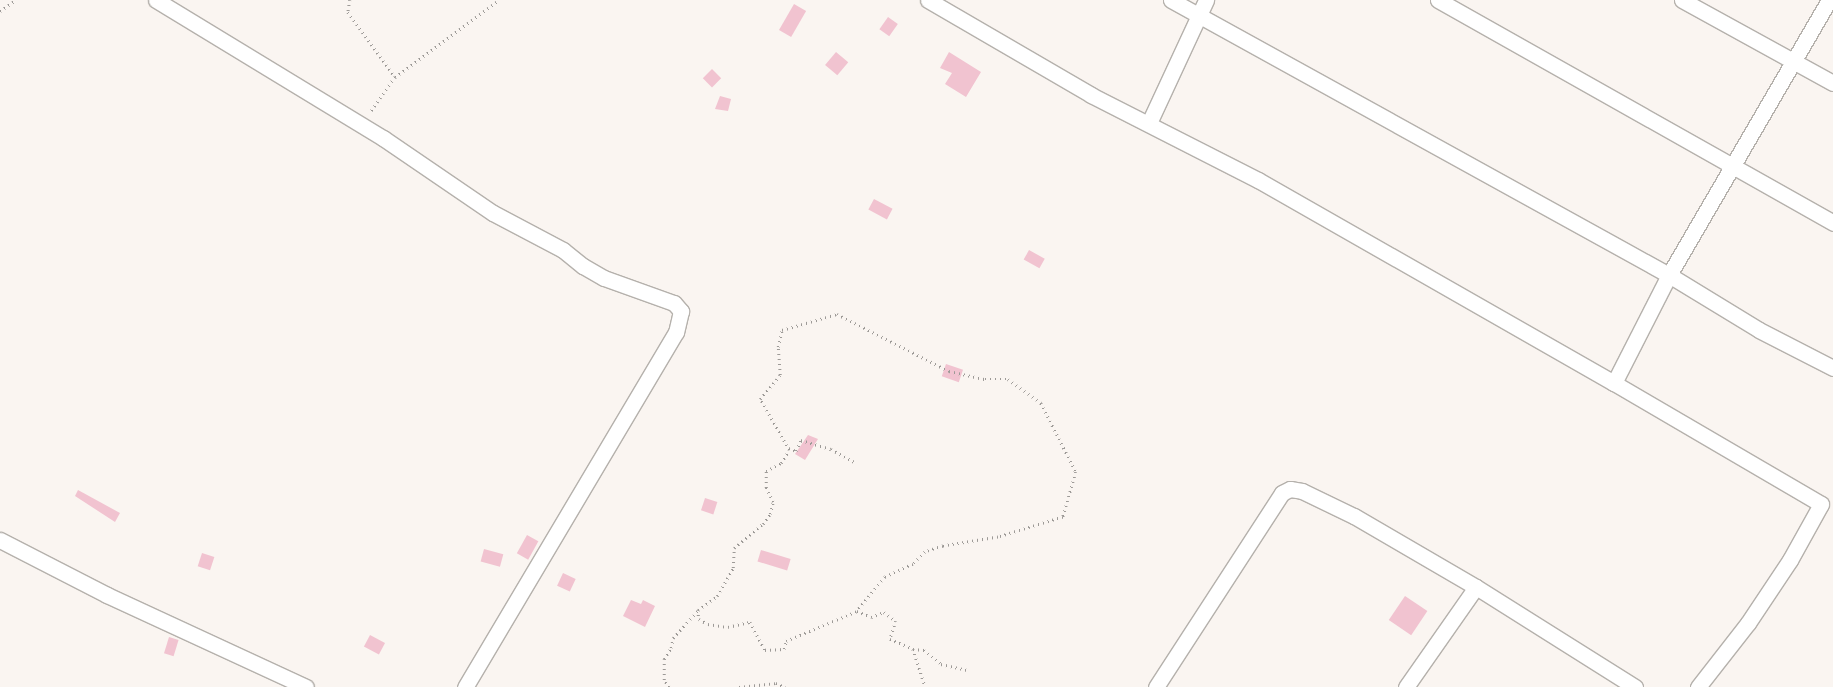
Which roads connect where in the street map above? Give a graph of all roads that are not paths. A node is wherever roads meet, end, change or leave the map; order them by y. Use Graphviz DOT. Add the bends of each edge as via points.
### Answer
graph roads {
  1 [pos="156,0"];
  2 [pos="926,0"];
  3 [pos="1171,0"];
  4 [pos="1206,0"];
  5 [pos="1438,0"];
  6 [pos="1682,0"];
  7 [pos="1829,0"];
  8 [pos="1199,15"];
  9 [pos="1792,62"];
  10 [pos="1833,83"];
  11 [pos="1149,123"];
  12 [pos="1731,168"];
  13 [pos="1833,223"];
  14 [pos="1669,276"];
  15 [pos="1833,368"];
  16 [pos="1614,383"];
  17 [pos="1827,508"];
  18 [pos="0,540"];
  19 [pos="1476,587"];
  20 [pos="306,687"];
  21 [pos="466,687"];
  22 [pos="1156,687"];
  23 [pos="1406,687"];
  24 [pos="1635,687"];
  25 [pos="1698,687"];
  1 -- 21 [label="street" via="362,126 493,213 535,233 590,270 674,303 681,310 676,332"];
  2 -- 11 [label="street" via="1091,95"];
  3 -- 8 [label="street"];
  4 -- 8 [label="street"];
  5 -- 12 [label="street"];
  6 -- 9 [label="street"];
  7 -- 9 [label="street"];
  8 -- 11 [label="street"];
  8 -- 14 [label="street"];
  9 -- 10 [label="street"];
  9 -- 12 [label="street"];
  11 -- 16 [label="street" via="1258,180"];
  12 -- 13 [label="street"];
  12 -- 14 [label="street"];
  14 -- 15 [label="street" via="1759,330"];
  14 -- 16 [label="street"];
  16 -- 17 [label="street"];
  17 -- 25 [label="street"];
  18 -- 20 [label="street" via="107,595"];
  19 -- 22 [label="street" via="1354,516 1302,491 1290,489 1282,494"];
  19 -- 23 [label="street"];
  19 -- 24 [label="street"];
}
